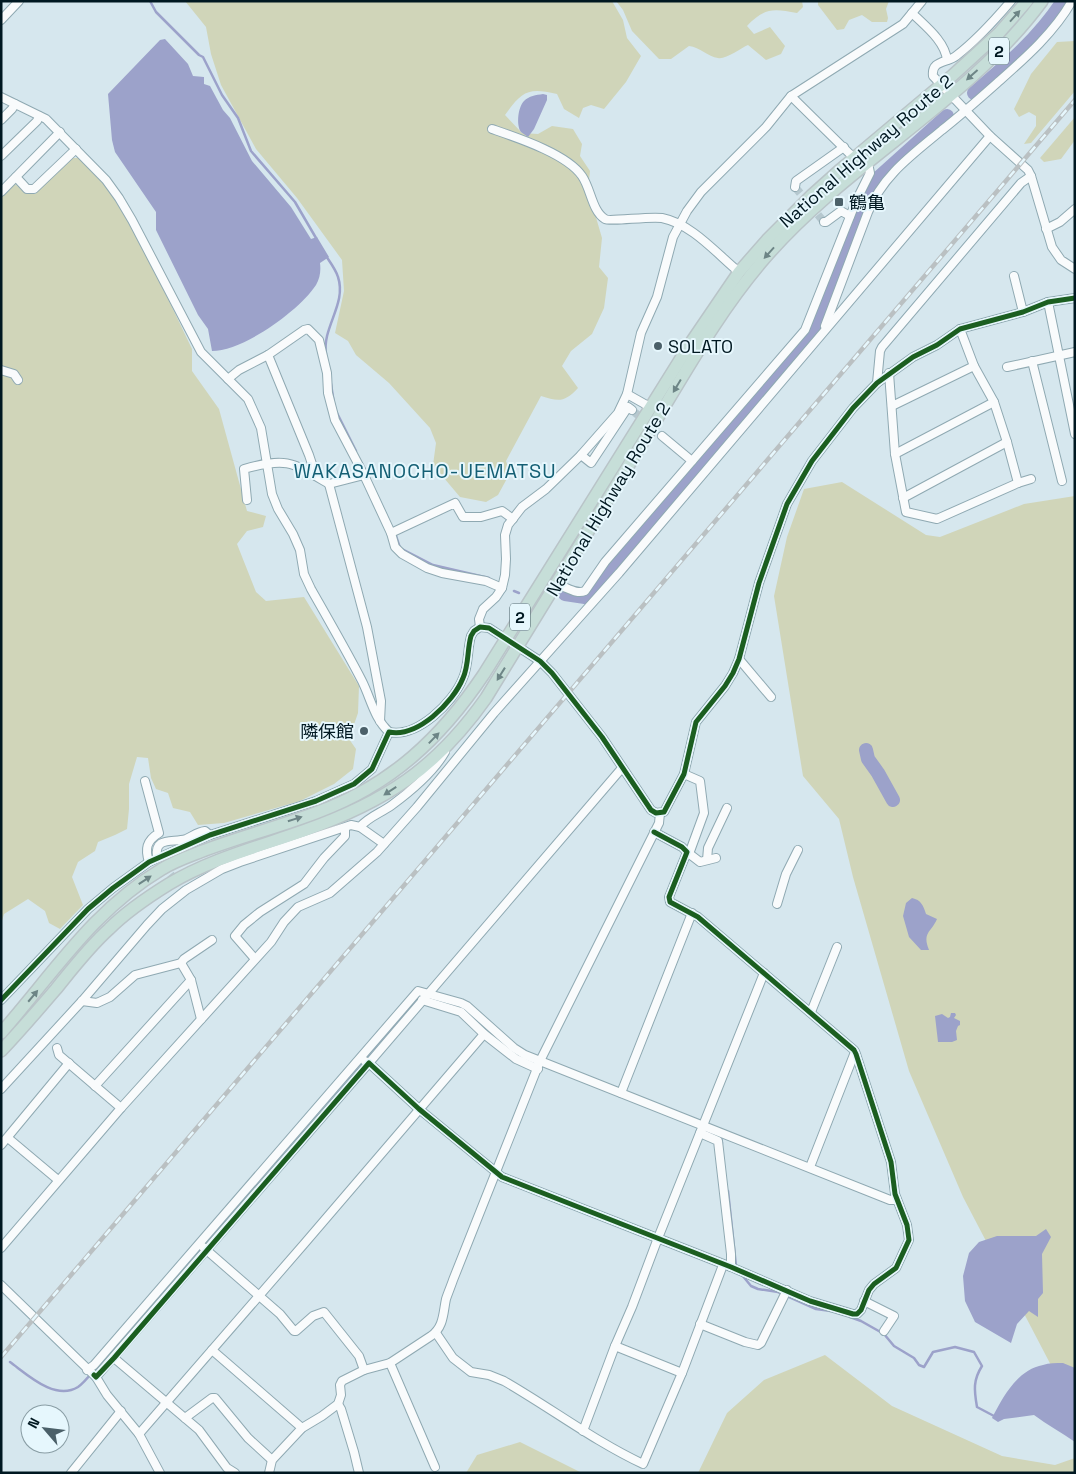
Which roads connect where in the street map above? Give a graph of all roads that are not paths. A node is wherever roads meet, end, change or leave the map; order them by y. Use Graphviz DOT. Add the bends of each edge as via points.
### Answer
graph roads {
  1 [pos="19,1"];
  2 [pos="922,1"];
  3 [pos="1011,1"];
  4 [pos="1026,1"];
  5 [pos="1042,1"];
  6 [pos="1072,1"];
  7 [pos="912,14"];
  8 [pos="1,20"];
  9 [pos="947,60"];
  10 [pos="941,85"];
  11 [pos="951,94"];
  12 [pos="791,96"];
  13 [pos="1,97"];
  14 [pos="15,104"];
  15 [pos="966,110"];
  16 [pos="39,116"];
  17 [pos="1,120"];
  18 [pos="492,129"];
  19 [pos="60,132"];
  20 [pos="990,136"];
  21 [pos="844,147"];
  22 [pos="76,149"];
  23 [pos="1,156"];
  24 [pos="854,158"];
  25 [pos="868,163"];
  26 [pos="1031,176"];
  27 [pos="16,177"];
  28 [pos="795,187"];
  29 [pos="1,192"];
  30 [pos="1075,210"];
  31 [pos="850,216"];
  32 [pos="824,222"];
  33 [pos="680,225"];
  34 [pos="1046,229"];
  35 [pos="1075,269"];
  36 [pos="739,272"];
  37 [pos="1014,276"];
  38 [pos="1075,298"];
  39 [pos="1048,302"];
  40 [pos="1023,312"];
  41 [pos="811,315"];
  42 [pos="826,322"];
  43 [pos="960,329"];
  44 [pos="824,330"];
  45 [pos="1075,352"];
  46 [pos="1060,354"];
  47 [pos="268,355"];
  48 [pos="1032,361"];
  49 [pos="974,366"];
  50 [pos="1007,368"];
  51 [pos="1,370"];
  52 [pos="889,373"];
  53 [pos="228,379"];
  54 [pos="18,380"];
  55 [pos="877,383"];
  56 [pos="627,394"];
  57 [pos="994,402"];
  58 [pos="892,406"];
  59 [pos="650,407"];
  60 [pos="632,410"];
  61 [pos="1075,434"];
  62 [pos="662,436"];
  63 [pos="1007,442"];
  64 [pos="895,454"];
  65 [pos="581,455"];
  66 [pos="692,461"];
  67 [pos="267,463"];
  68 [pos="364,475"];
  69 [pos="316,476"];
  70 [pos="1031,479"];
  71 [pos="1062,481"];
  72 [pos="1018,483"];
  73 [pos="329,484"];
  74 [pos="903,498"];
  75 [pos="247,500"];
  76 [pos="513,519"];
  77 [pos="393,532"];
  78 [pos="606,563"];
  79 [pos="618,572"];
  80 [pos="564,587"];
  81 [pos="502,588"];
  82 [pos="480,627"];
  83 [pos="506,639"];
  84 [pos="518,647"];
  85 [pos="739,659"];
  86 [pos="540,662"];
  87 [pos="771,697"];
  88 [pos="380,721"];
  89 [pos="389,732"];
  90 [pos="448,746"];
  91 [pos="622,768"];
  92 [pos="684,774"];
  93 [pos="145,781"];
  94 [pos="727,808"];
  95 [pos="660,813"];
  96 [pos="360,827"];
  97 [pos="345,828"];
  98 [pos="654,832"];
  99 [pos="210,835"];
  100 [pos="384,844"];
  101 [pos="798,850"];
  102 [pos="688,853"];
  103 [pos="156,857"];
  104 [pos="716,858"];
  105 [pos="707,860"];
  106 [pos="149,862"];
  107 [pos="777,904"];
  108 [pos="692,913"];
  109 [pos="212,940"];
  110 [pos="837,947"];
  111 [pos="255,959"];
  112 [pos="181,963"];
  113 [pos="764,973"];
  114 [pos="191,980"];
  115 [pos="429,993"];
  116 [pos="1,1000"];
  117 [pos="422,1000"];
  118 [pos="82,1001"];
  119 [pos="811,1012"];
  120 [pos="201,1019"];
  121 [pos="1,1033"];
  122 [pos="484,1034"];
  123 [pos="57,1048"];
  124 [pos="1,1052"];
  125 [pos="855,1052"];
  126 [pos="366,1061"];
  127 [pos="69,1063"];
  128 [pos="539,1065"];
  129 [pos="96,1086"];
  130 [pos="1,1089"];
  131 [pos="621,1093"];
  132 [pos="121,1108"];
  133 [pos="419,1109"];
  134 [pos="702,1129"];
  135 [pos="8,1138"];
  136 [pos="1,1145"];
  137 [pos="810,1167"];
  138 [pos="496,1173"];
  139 [pos="58,1180"];
  140 [pos="898,1200"];
  141 [pos="658,1238"];
  142 [pos="203,1247"];
  143 [pos="1,1248"];
  144 [pos="727,1266"];
  145 [pos="1,1285"];
  146 [pos="786,1293"];
  147 [pos="259,1295"];
  148 [pos="864,1302"];
  149 [pos="700,1324"];
  150 [pos="436,1332"];
  151 [pos="884,1332"];
  152 [pos="615,1346"];
  153 [pos="212,1350"];
  154 [pos="114,1358"];
  155 [pos="390,1363"];
  156 [pos="364,1370"];
  157 [pos="91,1373"];
  158 [pos="682,1373"];
  159 [pos="166,1402"];
  160 [pos="338,1404"];
  161 [pos="121,1411"];
  162 [pos="186,1418"];
  163 [pos="302,1428"];
  164 [pos="583,1431"];
  165 [pos="139,1434"];
  166 [pos="272,1460"];
  167 [pos="435,1467"];
  168 [pos="71,1473"];
  169 [pos="160,1473"];
  170 [pos="235,1473"];
  171 [pos="269,1473"];
  172 [pos="358,1473"];
  1 -- 8 [label="street"];
  2 -- 7 [label="street"];
  3 -- 9 [label="street" via="955,58"];
  10 -- 4 [label="highway, National Highway Route 2 / 2, one-way" via="999,33"];
  5 -- 11 [label="highway, National Highway Route 2 / 2, one-way" via="1016,34"];
  6 -- 15 [label="street" via="1031,52"];
  7 -- 9 [label="street" via="932,33 946,53"];
  7 -- 12 [label="street" via="902,24"];
  9 -- 10 [label="street" via="933,69 933,76"];
  10 -- 11 [label="street"];
  10 -- 24 [label="highway, National Highway Route 2 / 2"];
  11 -- 15 [label="street"];
  11 -- 25 [label="highway, National Highway Route 2 / 2"];
  12 -- 21 [label="street"];
  12 -- 33 [label="street" via="766,127 701,192"];
  13 -- 14 [label="street"];
  14 -- 16 [label="street"];
  14 -- 17 [label="street"];
  15 -- 20 [label="street"];
  15 -- 42 [label="street" via="903,162 881,186 871,204"];
  16 -- 19 [label="street"];
  16 -- 23 [label="street"];
  18 -- 33 [label="street" via="555,154 573,166 583,178 600,215 607,220 661,218"];
  19 -- 22 [label="street"];
  19 -- 27 [label="street"];
  20 -- 26 [label="street"];
  20 -- 44 [label="street"];
  21 -- 24 [label="street"];
  21 -- 28 [label="street" via="796,181"];
  22 -- 27 [label="street" via="34,189 27,189"];
  22 -- 53 [label="street" via="119,198 201,352"];
  24 -- 36 [label="highway, National Highway Route 2 / 2" via="789,218"];
  25 -- 31 [label="street" via="870,173"];
  25 -- 84 [label="highway, National Highway Route 2 / 2, one-way" via="783,237 732,300"];
  26 -- 34 [label="street"];
  26 -- 55 [label="street" via="1021,183 882,348"];
  27 -- 29 [label="street"];
  30 -- 34 [label="street"];
  31 -- 32 [label="street" via="841,211"];
  31 -- 41 [label="street"];
  33 -- 36 [label="street"];
  33 -- 56 [label="street" via="673,237 654,306 639,338"];
  34 -- 35 [label="street" via="1056,254"];
  36 -- 59 [label="highway, National Highway Route 2 / 2"];
  37 -- 40 [label="street"];
  38 -- 39 [label="street"];
  39 -- 40 [label="street"];
  39 -- 46 [label="street"];
  40 -- 43 [label="street"];
  41 -- 42 [label="street"];
  41 -- 66 [label="street" via="804,330"];
  42 -- 44 [label="street"];
  43 -- 49 [label="street"];
  43 -- 52 [label="street"];
  44 -- 79 [label="street"];
  45 -- 46 [label="street"];
  46 -- 48 [label="street"];
  46 -- 61 [label="street"];
  47 -- 53 [label="street"];
  47 -- 68 [label="street" via="304,330 308,329 319,340 335,420"];
  47 -- 69 [label="street"];
  48 -- 50 [label="street"];
  48 -- 71 [label="street"];
  49 -- 57 [label="street"];
  49 -- 58 [label="street"];
  51 -- 54 [label="street" via="14,374"];
  52 -- 55 [label="street"];
  52 -- 58 [label="street"];
  53 -- 67 [label="street" via="248,399 255,413"];
  55 -- 85 [label="street" via="864,394 812,461 787,504 759,583"];
  56 -- 59 [label="street"];
  56 -- 65 [label="street" via="618,413"];
  57 -- 63 [label="street"];
  57 -- 64 [label="street"];
  58 -- 64 [label="street"];
  59 -- 83 [label="highway, National Highway Route 2 / 2"];
  60 -- 65 [label="street" via="628,407 591,463"];
  62 -- 66 [label="street"];
  63 -- 72 [label="street"];
  63 -- 74 [label="street"];
  64 -- 74 [label="street"];
  65 -- 76 [label="street" via="522,507"];
  66 -- 78 [label="street"];
  67 -- 69 [label="street" via="294,464"];
  67 -- 75 [label="street" via="244,469"];
  67 -- 88 [label="street" via="272,494 300,550 304,574"];
  68 -- 73 [label="street"];
  68 -- 77 [label="street"];
  69 -- 73 [label="street"];
  70 -- 72 [label="street"];
  72 -- 74 [label="street" via="937,519 906,512"];
  73 -- 88 [label="street" via="367,627 381,701"];
  76 -- 77 [label="street" via="502,512 463,517 456,503"];
  76 -- 81 [label="street" via="505,534"];
  77 -- 81 [label="street" via="396,547 402,554 427,568 486,580"];
  78 -- 79 [label="street"];
  78 -- 80 [label="street" via="585,591 576,592"];
  79 -- 86 [label="street"];
  81 -- 82 [label="street" via="481,614"];
  82 -- 83 [label="street" via="489,628"];
  82 -- 89 [label="street" via="471,636 464,678 456,692 436,714 407,732"];
  83 -- 84 [label="street"];
  121 -- 83 [label="highway, National Highway Route 2 / 2, one-way" via="82,935 139,884 163,868 194,855 355,796 409,761 464,703"];
  84 -- 86 [label="street"];
  84 -- 90 [label="highway, National Highway Route 2 / 2, one-way" via="474,715"];
  85 -- 87 [label="street"];
  85 -- 92 [label="street" via="725,686 696,722"];
  86 -- 91 [label="street" via="578,705"];
  86 -- 100 [label="street"];
  88 -- 89 [label="street"];
  89 -- 99 [label="street" via="372,769 354,784 316,801"];
  90 -- 96 [label="street" via="439,762 420,782"];
  90 -- 124 [label="highway, National Highway Route 2 / 2, one-way" via="418,772 376,800 350,813 190,872 135,906 92,946"];
  91 -- 95 [label="street" via="651,810"];
  91 -- 115 [label="street"];
  92 -- 95 [label="street" via="668,807"];
  92 -- 102 [label="street" via="700,782 704,804 704,813"];
  93 -- 106 [label="street" via="159,833 148,843"];
  94 -- 105 [label="street" via="708,848"];
  95 -- 98 [label="street"];
  96 -- 97 [label="street" via="351,825"];
  96 -- 100 [label="street"];
  97 -- 111 [label="street" via="344,836 304,884 260,912 236,936"];
  97 -- 118 [label="street" via="240,862 183,888"];
  98 -- 102 [label="street"];
  98 -- 128 [label="street"];
  99 -- 103 [label="street" via="205,831 198,832 190,838 163,842 158,845"];
  99 -- 106 [label="street"];
  100 -- 111 [label="street" via="330,893 290,914"];
  101 -- 107 [label="street"];
  102 -- 105 [label="street" via="700,862"];
  102 -- 108 [label="street" via="668,900"];
  104 -- 105 [label="street"];
  106 -- 116 [label="street" via="88,909"];
  108 -- 113 [label="street"];
  108 -- 131 [label="street"];
  109 -- 112 [label="street"];
  110 -- 119 [label="street"];
  111 -- 120 [label="street"];
  112 -- 114 [label="street"];
  112 -- 118 [label="street" via="135,975 110,997 97,1003"];
  113 -- 119 [label="street"];
  113 -- 134 [label="street"];
  114 -- 120 [label="street"];
  114 -- 129 [label="street"];
  115 -- 117 [label="street"];
  115 -- 128 [label="street" via="467,1006 514,1048"];
  115 -- 142 [label="street" via="418,991"];
  117 -- 122 [label="street" via="461,1012"];
  117 -- 126 [label="street"];
  118 -- 130 [label="street"];
  119 -- 125 [label="street"];
  120 -- 132 [label="street"];
  122 -- 128 [label="street" via="516,1058"];
  122 -- 133 [label="street"];
  123 -- 127 [label="street" via="59,1055"];
  125 -- 137 [label="street"];
  125 -- 140 [label="street" via="891,1162"];
  126 -- 133 [label="street"];
  126 -- 142 [label="street"];
  127 -- 129 [label="street"];
  127 -- 135 [label="street"];
  128 -- 131 [label="street"];
  128 -- 138 [label="street"];
  129 -- 132 [label="street"];
  131 -- 134 [label="street"];
  132 -- 139 [label="street"];
  133 -- 138 [label="street"];
  133 -- 147 [label="street"];
  134 -- 137 [label="street"];
  134 -- 141 [label="street"];
  134 -- 144 [label="street" via="718,1141 731,1254"];
  135 -- 136 [label="street"];
  135 -- 139 [label="street"];
  137 -- 140 [label="street" via="890,1200"];
  138 -- 141 [label="street"];
  138 -- 150 [label="street"];
  139 -- 143 [label="street"];
  140 -- 148 [label="street" via="909,1240 896,1268 874,1284"];
  141 -- 144 [label="street"];
  141 -- 152 [label="street"];
  142 -- 147 [label="street"];
  142 -- 154 [label="street"];
  142 -- 157 [label="street" via="94,1364"];
  144 -- 146 [label="street"];
  144 -- 149 [label="street"];
  145 -- 157 [label="street"];
  146 -- 148 [label="street" via="852,1314 857,1314"];
  146 -- 149 [label="street" via="758,1345"];
  147 -- 153 [label="street"];
  147 -- 156 [label="street" via="294,1331 313,1316 324,1312 359,1356"];
  148 -- 151 [label="street" via="894,1316"];
  149 -- 158 [label="street"];
  150 -- 155 [label="street"];
  150 -- 164 [label="street" via="453,1358 471,1372 504,1381"];
  152 -- 158 [label="street"];
  152 -- 164 [label="street"];
  153 -- 159 [label="street"];
  153 -- 163 [label="street"];
  154 -- 157 [label="street"];
  154 -- 159 [label="street"];
  155 -- 156 [label="street"];
  155 -- 167 [label="street"];
  156 -- 160 [label="street" via="342,1381"];
  157 -- 161 [label="street"];
  158 -- 164 [label="street" via="643,1464"];
  159 -- 162 [label="street"];
  159 -- 165 [label="street"];
  160 -- 163 [label="street"];
  160 -- 172 [label="street"];
  161 -- 165 [label="street"];
  161 -- 168 [label="street"];
  162 -- 166 [label="street" via="215,1398 248,1438"];
  162 -- 170 [label="street" via="227,1468"];
  163 -- 166 [label="street"];
  165 -- 169 [label="street"];
  166 -- 171 [label="street"];
}
